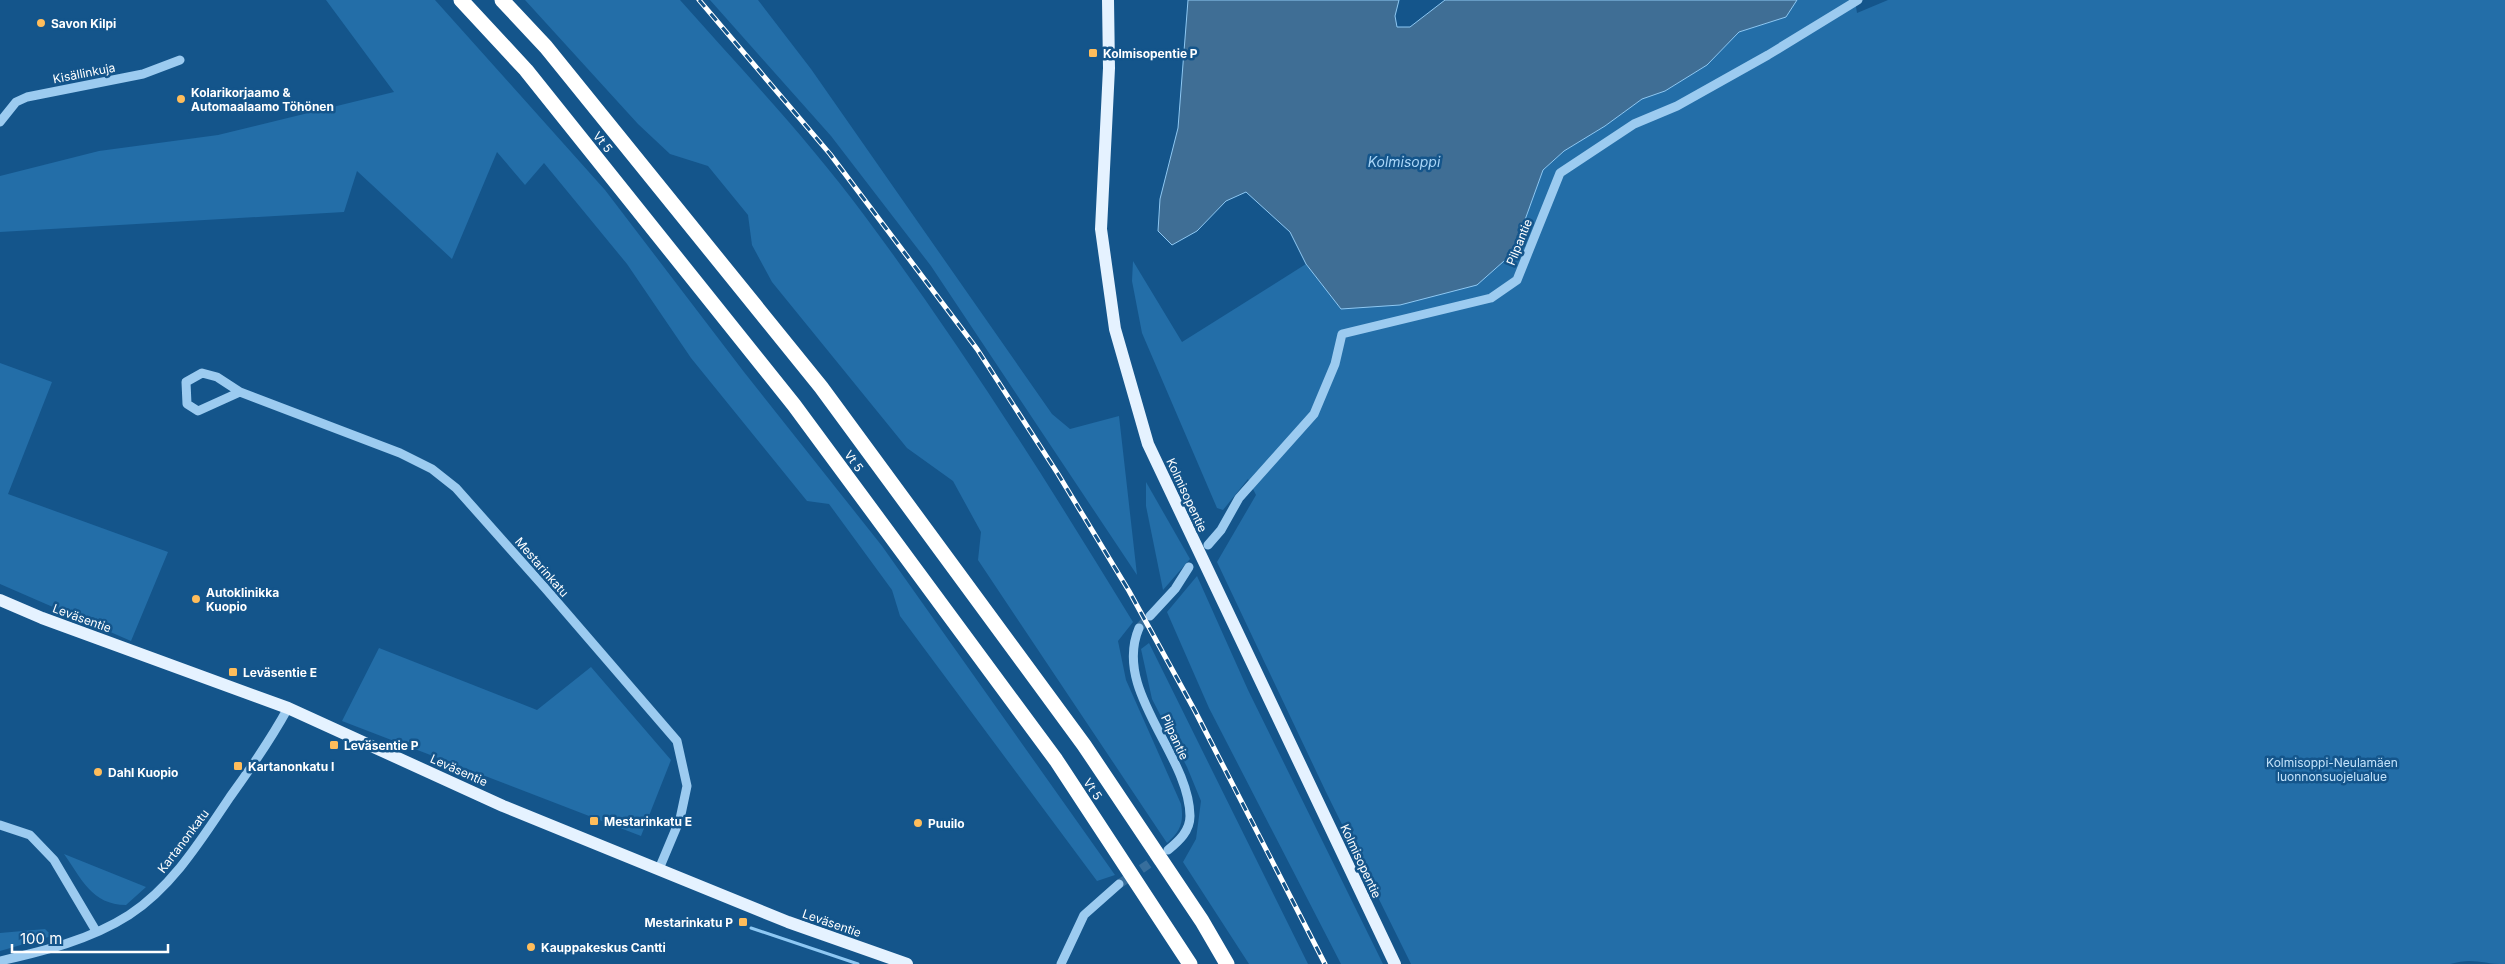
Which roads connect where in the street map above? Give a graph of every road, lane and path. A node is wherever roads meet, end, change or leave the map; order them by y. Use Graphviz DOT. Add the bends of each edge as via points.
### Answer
graph roads {
  1 [pos="462,0"];
  2 [pos="502,0"];
  3 [pos="1108,0"];
  4 [pos="1858,0"];
  5 [pos="180,60"];
  6 [pos="0,122"];
  7 [pos="240,392"];
  8 [pos="1208,545"];
  9 [pos="1189,567"];
  10 [pos="0,600"];
  11 [pos="1150,616"];
  12 [pos="1138,628"];
  13 [pos="288,708"];
  14 [pos="0,825"];
  15 [pos="1168,850"];
  16 [pos="660,869"];
  17 [pos="1119,884"];
  18 [pos="96,931"];
  19 [pos="0,961"];
  20 [pos="907,964"];
  21 [pos="1061,964"];
  22 [pos="1190,964"];
  23 [pos="1227,964"];
  24 [pos="1395,964"];
  1 -- 22 [label="highway, Vt 5" via="526,70 794,405 1056,760"];
  2 -- 23 [label="highway, Vt 5" via="546,47 821,387 1084,745 1202,921"];
  3 -- 24 [label="main road, Kolmisopentie" via="1109,68 1101,229 1115,329 1148,444"];
  4 -- 8 [label="street, Pilpantie" via="1677,106 1634,124 1560,173 1517,280 1491,298 1342,334 1335,364 1314,414 1239,498 1221,530"];
  5 -- 6 [label="street, Kisällinkuja" via="143,74 28,97 16,102"];
  7 -- 7 [label="street, Mestarinkatu" via="217,377 202,373 186,382 187,404 198,411"];
  7 -- 16 [label="street, Mestarinkatu" via="432,469 456,488 564,610 677,741 687,786 680,819"];
  9 -- 11 [label="street" via="1175,589"];
  10 -- 13 [label="main road, Leväsentie"];
  12 -- 15 [label="street, Pilpantie" via="1134,639 1136,677 1183,784 1190,816 1181,840"];
  13 -- 16 [label="main road, Leväsentie" via="504,806"];
  13 -- 18 [label="street, Kartanonkatu" via="269,742 187,859 161,889 128,915"];
  14 -- 18 [label="street" via="30,835 54,860"];
  16 -- 20 [label="main road, Leväsentie" via="788,922"];
  17 -- 21 [label="street" via="1084,915"];
  18 -- 19 [label="street, Kartanonkatu" via="50,949"];
}
